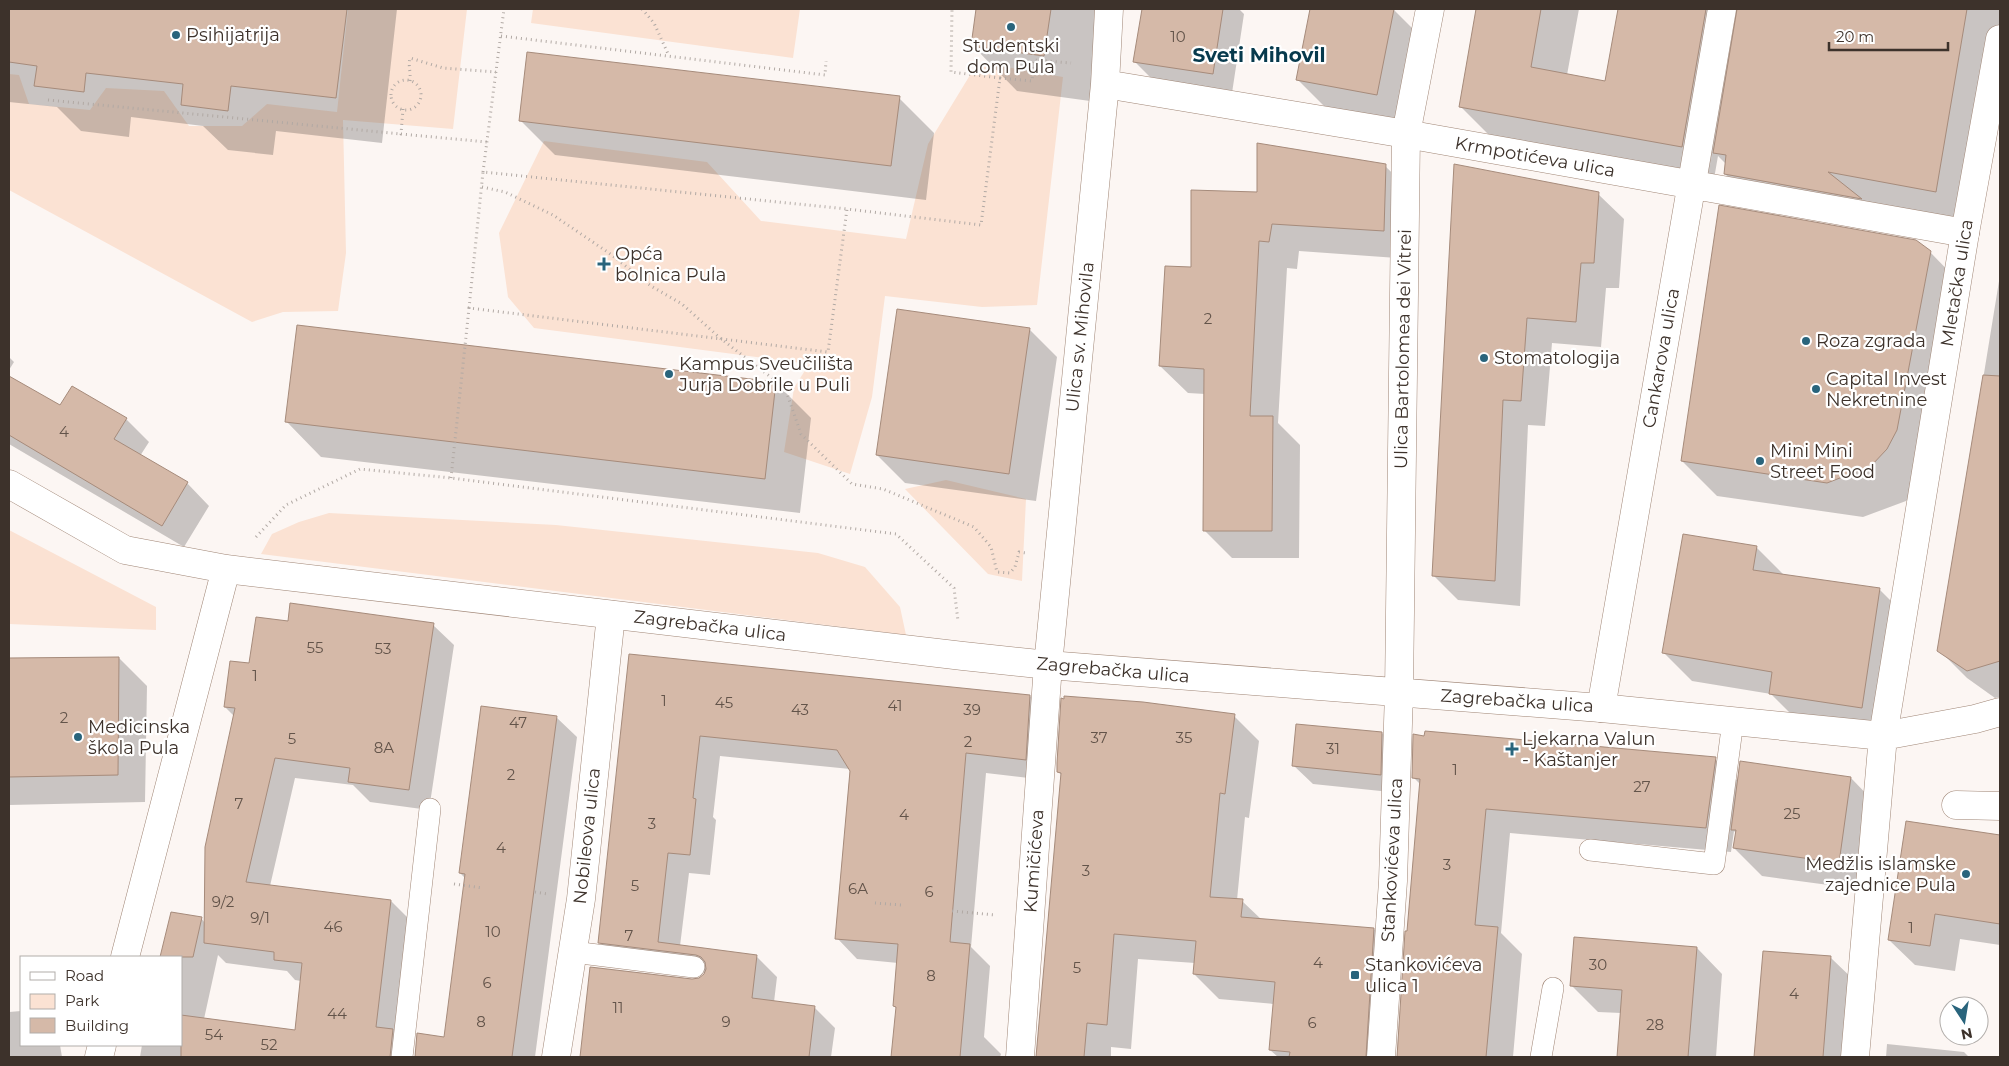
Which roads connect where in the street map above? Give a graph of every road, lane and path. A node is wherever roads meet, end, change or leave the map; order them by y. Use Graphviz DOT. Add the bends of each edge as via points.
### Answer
graph roads {
  1 [pos="504,9"];
  2 [pos="642,9"];
  3 [pos="952,9"];
  4 [pos="1109,9"];
  5 [pos="1430,9"];
  6 [pos="1722,9"];
  7 [pos="501,36"];
  8 [pos="2000,39"];
  9 [pos="669,56"];
  10 [pos="1034,60"];
  11 [pos="826,61"];
  12 [pos="496,72"];
  13 [pos="1000,78"];
  14 [pos="410,81"];
  15 [pos="1105,84"];
  16 [pos="48,100"];
  17 [pos="402,109"];
  18 [pos="401,134"];
  19 [pos="1406,134"];
  20 [pos="487,142"];
  21 [pos="484,172"];
  22 [pos="1690,184"];
  23 [pos="482,187"];
  24 [pos="847,209"];
  25 [pos="1965,233"];
  26 [pos="469,308"];
  27 [pos="720,338"];
  28 [pos="451,478"];
  29 [pos="9,484"];
  30 [pos="1019,552"];
  31 [pos="226,569"];
  32 [pos="611,615"];
  33 [pos="963,656"];
  34 [pos="1048,665"];
  35 [pos="1399,692"];
  36 [pos="1601,708"];
  37 [pos="2000,712"];
  38 [pos="1733,720"];
  39 [pos="1883,736"];
  40 [pos="1956,804"];
  41 [pos="2000,806"];
  42 [pos="430,809"];
  43 [pos="1590,850"];
  44 [pos="875,903"];
  45 [pos="901,905"];
  46 [pos="952,911"];
  47 [pos="1030,918"];
  48 [pos="573,952"];
  49 [pos="125,956"];
  50 [pos="694,967"];
  51 [pos="1553,988"];
  52 [pos="402,1057"];
  53 [pos="556,1057"];
  54 [pos="1020,1057"];
  55 [pos="1381,1057"];
  56 [pos="1541,1057"];
  57 [pos="1855,1057"];
  1 -- 7 [label="path"];
  2 -- 9 [label="path" via="654,23"];
  3 -- 13 [label="path" via="950,72"];
  4 -- 15 [label="main road, Ulica sv. Mihovila"];
  5 -- 19 [label="main road, Ulica Bartolomea dei Vitrei"];
  6 -- 22 [label="main road, Cankarova ulica"];
  7 -- 9 [label="path"];
  7 -- 12 [label="path"];
  8 -- 25 [label="main road, Mletačka ulica"];
  9 -- 11 [label="path" via="824,75"];
  10 -- 13 [label="path" via="1032,80"];
  12 -- 14 [label="path" via="443,68 410,58"];
  12 -- 20 [label="path"];
  13 -- 24 [label="path" via="981,225"];
  14 -- 17 [label="path" via="420,91 419,100 412,108"];
  14 -- 17 [label="path" via="396,83 391,91 394,104"];
  15 -- 19 [label="main road, Krmpotićeva ulica"];
  15 -- 34 [label="main road, Ulica sv. Mihovila"];
  16 -- 18 [label="path"];
  17 -- 18 [label="path"];
  18 -- 20 [label="path"];
  19 -- 22 [label="main road, Krmpotićeva ulica"];
  19 -- 35 [label="main road, Ulica Bartolomea dei Vitrei"];
  20 -- 21 [label="path"];
  21 -- 23 [label="path"];
  21 -- 24 [label="path"];
  22 -- 25 [label="main road, Krmpotićeva ulica"];
  22 -- 36 [label="main road, Cankarova ulica"];
  23 -- 26 [label="path"];
  23 -- 27 [label="path" via="505,192 554,215 650,286 682,304"];
  24 -- 27 [label="path" via="828,352"];
  25 -- 39 [label="main road, Mletačka ulica"];
  26 -- 27 [label="path"];
  26 -- 28 [label="path"];
  27 -- 30 [label="path" via="785,388 801,434 852,484 883,489 974,527 991,547 997,572 1010,573"];
  28 -- 31 [label="path" via="360,469 286,505"];
  28 -- 33 [label="path" via="896,534 954,588"];
  29 -- 31 [label="main road, Zagrebačka ulica" via="125,550"];
  31 -- 32 [label="main road, Zagrebačka ulica"];
  31 -- 49 [label="main road"];
  32 -- 33 [label="main road, Zagrebačka ulica"];
  32 -- 48 [label="main road, Nobileova ulica"];
  33 -- 34 [label="main road, Zagrebačka ulica"];
  34 -- 35 [label="main road, Zagrebačka ulica"];
  34 -- 47 [label="main road, Kumičićeva"];
  35 -- 36 [label="main road, Zagrebačka ulica"];
  35 -- 55 [label="main road, Stankovićeva ulica" via="1393,881"];
  36 -- 38 [label="main road, Zagrebačka ulica"];
  37 -- 39 [label="main road, Zagrebačka ulica"];
  38 -- 39 [label="main road, Zagrebačka ulica"];
  38 -- 43 [label="lane" via="1714,864"];
  39 -- 57 [label="main road, Mletačka ulica"];
  40 -- 41 [label="main road"];
  42 -- 52 [label="lane"];
  44 -- 45 [label="path"];
  46 -- 47 [label="path"];
  47 -- 54 [label="main road, Kumičićeva"];
  48 -- 50 [label="lane"];
  48 -- 53 [label="main road, Nobileova ulica"];
  51 -- 56 [label="lane"];
}
